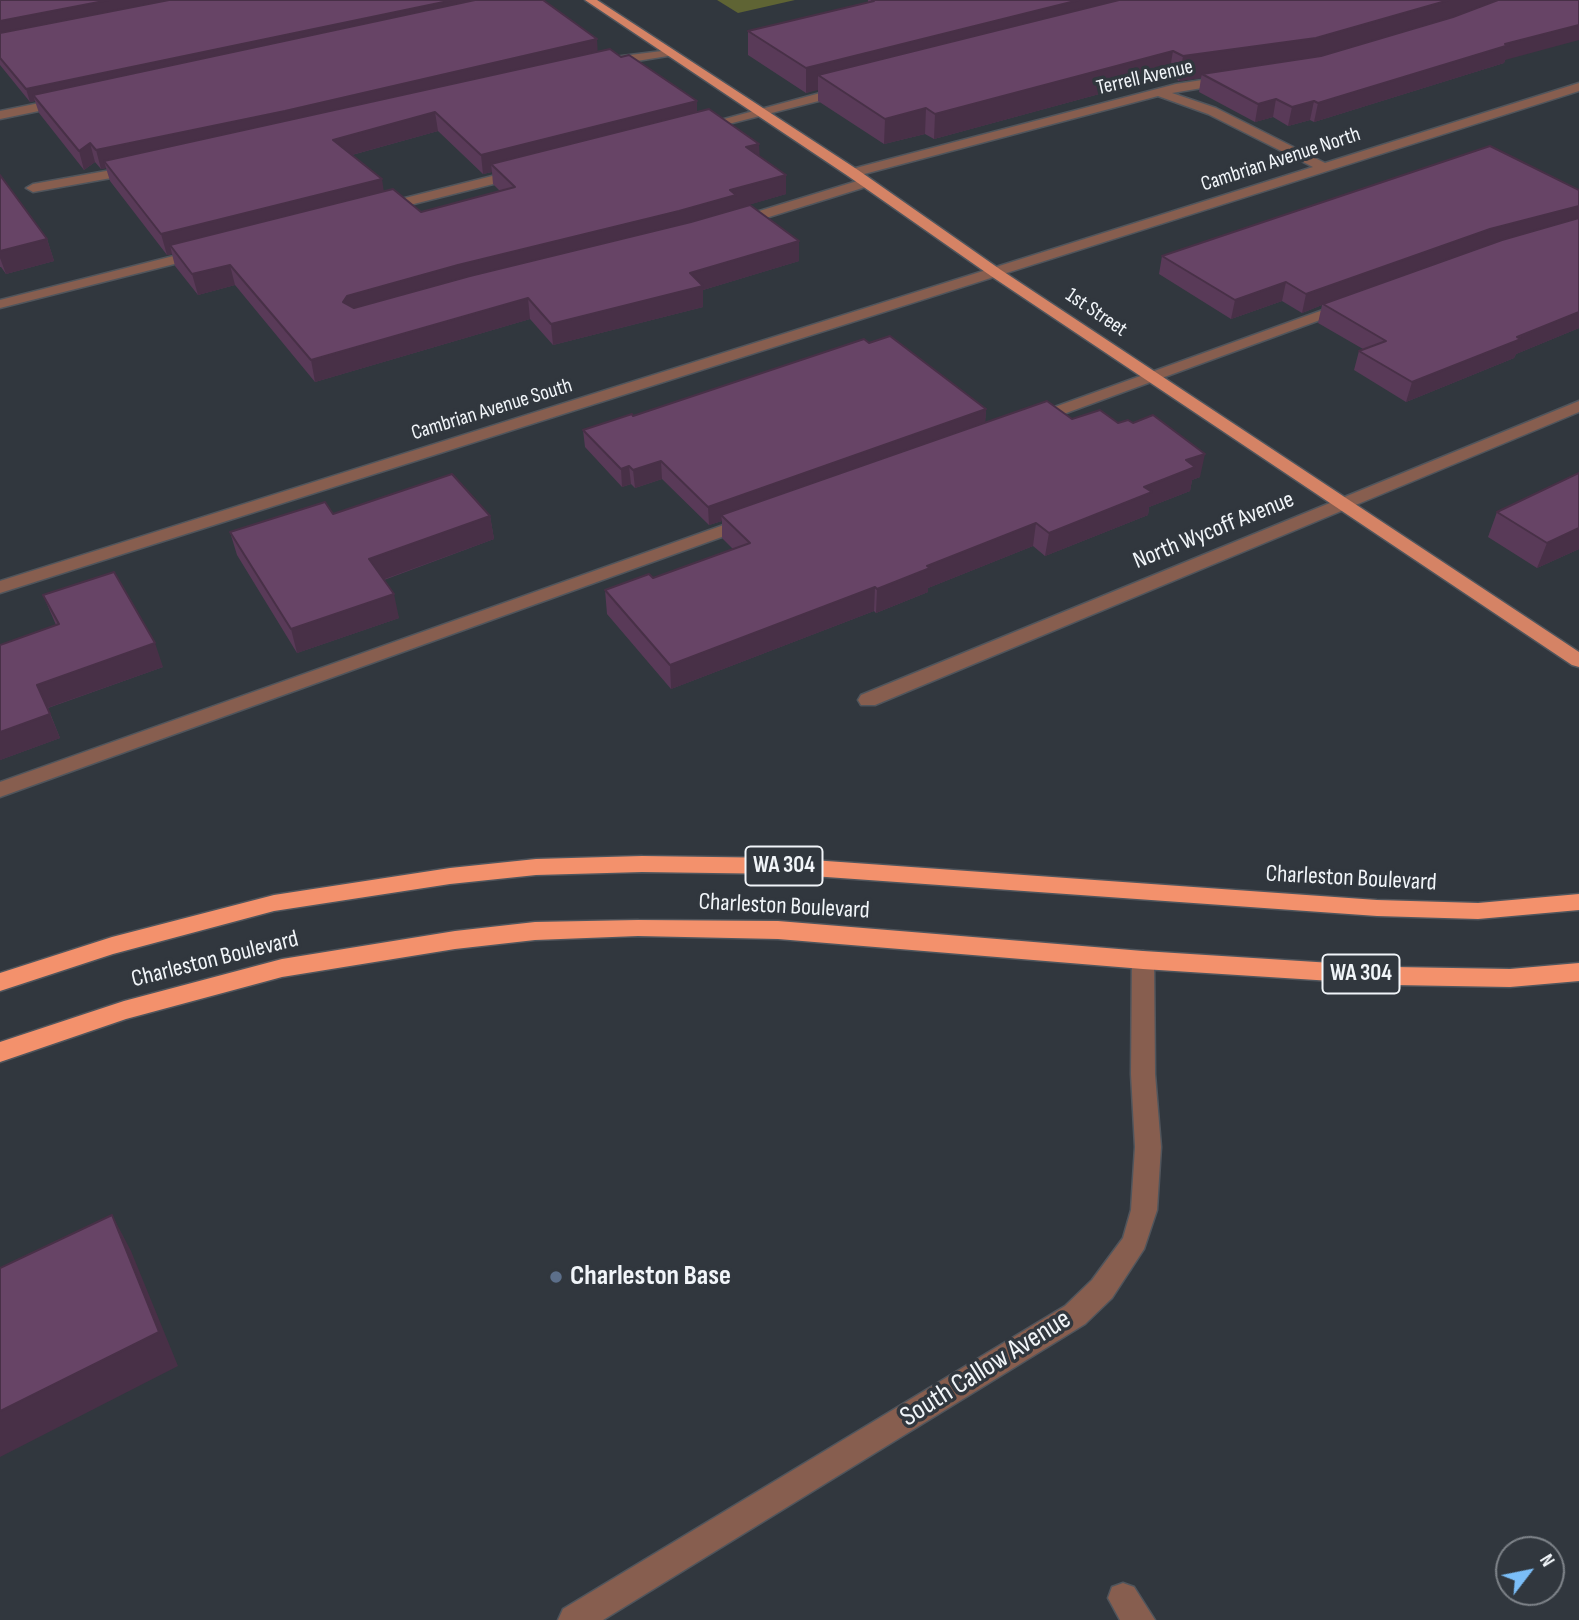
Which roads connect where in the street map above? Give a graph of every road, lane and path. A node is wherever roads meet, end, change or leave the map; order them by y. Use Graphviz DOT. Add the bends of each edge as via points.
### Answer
graph roads {
  1 [pos="590,0"];
  2 [pos="670,53"];
  3 [pos="597,64"];
  4 [pos="1246,78"];
  5 [pos="1579,87"];
  6 [pos="855,88"];
  7 [pos="1160,93"];
  8 [pos="80,98"];
  9 [pos="761,112"];
  10 [pos="0,115"];
  11 [pos="688,130"];
  12 [pos="539,168"];
  13 [pos="1325,168"];
  14 [pos="142,169"];
  15 [pos="853,173"];
  16 [pos="867,182"];
  17 [pos="33,188"];
  18 [pos="364,212"];
  19 [pos="723,226"];
  20 [pos="216,250"];
  21 [pos="996,273"];
  22 [pos="1361,300"];
  23 [pos="0,304"];
  24 [pos="1151,377"];
  25 [pos="1579,406"];
  26 [pos="1020,424"];
  27 [pos="1341,505"];
  28 [pos="772,513"];
  29 [pos="0,587"];
  30 [pos="1576,656"];
  31 [pos="868,700"];
  32 [pos="0,790"];
  33 [pos="1579,902"];
  34 [pos="1143,960"];
  35 [pos="1579,972"];
  36 [pos="0,982"];
  37 [pos="0,1052"];
  38 [pos="574,1620"];
  1 -- 2 [label="main road, 1st Street"];
  2 -- 3 [label="street"];
  2 -- 9 [label="main road, 1st Street"];
  4 -- 7 [label="street, Terrell Avenue"];
  5 -- 13 [label="street, Cambrian Avenue North"];
  6 -- 9 [label="street"];
  7 -- 13 [label="street" via="1213,111"];
  7 -- 15 [label="street, Terrell Avenue"];
  8 -- 10 [label="street"];
  9 -- 11 [label="street"];
  9 -- 15 [label="main road, 1st Street"];
  12 -- 18 [label="street"];
  13 -- 21 [label="street, Cambrian Avenue North"];
  14 -- 17 [label="street"];
  15 -- 16 [label="main road, 1st Street"];
  16 -- 19 [label="street"];
  16 -- 21 [label="main road, 1st Street"];
  20 -- 23 [label="street"];
  21 -- 24 [label="main road, 1st Street"];
  21 -- 29 [label="street, Cambrian Avenue South"];
  22 -- 24 [label="street"];
  24 -- 26 [label="street"];
  24 -- 27 [label="main road, 1st Street"];
  25 -- 27 [label="street, North Wycoff Avenue"];
  27 -- 30 [label="main road, 1st Street"];
  27 -- 31 [label="street, North Wycoff Avenue"];
  28 -- 32 [label="street"];
  33 -- 36 [label="highway, Charleston Boulevard / WA 304" via="1478,911 1377,908 784,866 536,867 274,903 112,946"];
  34 -- 35 [label="highway, Charleston Boulevard / WA 304" via="1395,976 1510,978"];
  34 -- 37 [label="highway, Charleston Boulevard / WA 304" via="778,930 535,931 282,968 124,1010"];
  34 -- 38 [label="street, South Callow Avenue" via="1148,1147 1144,1210 1135,1241 1102,1289 1075,1315"];
}
